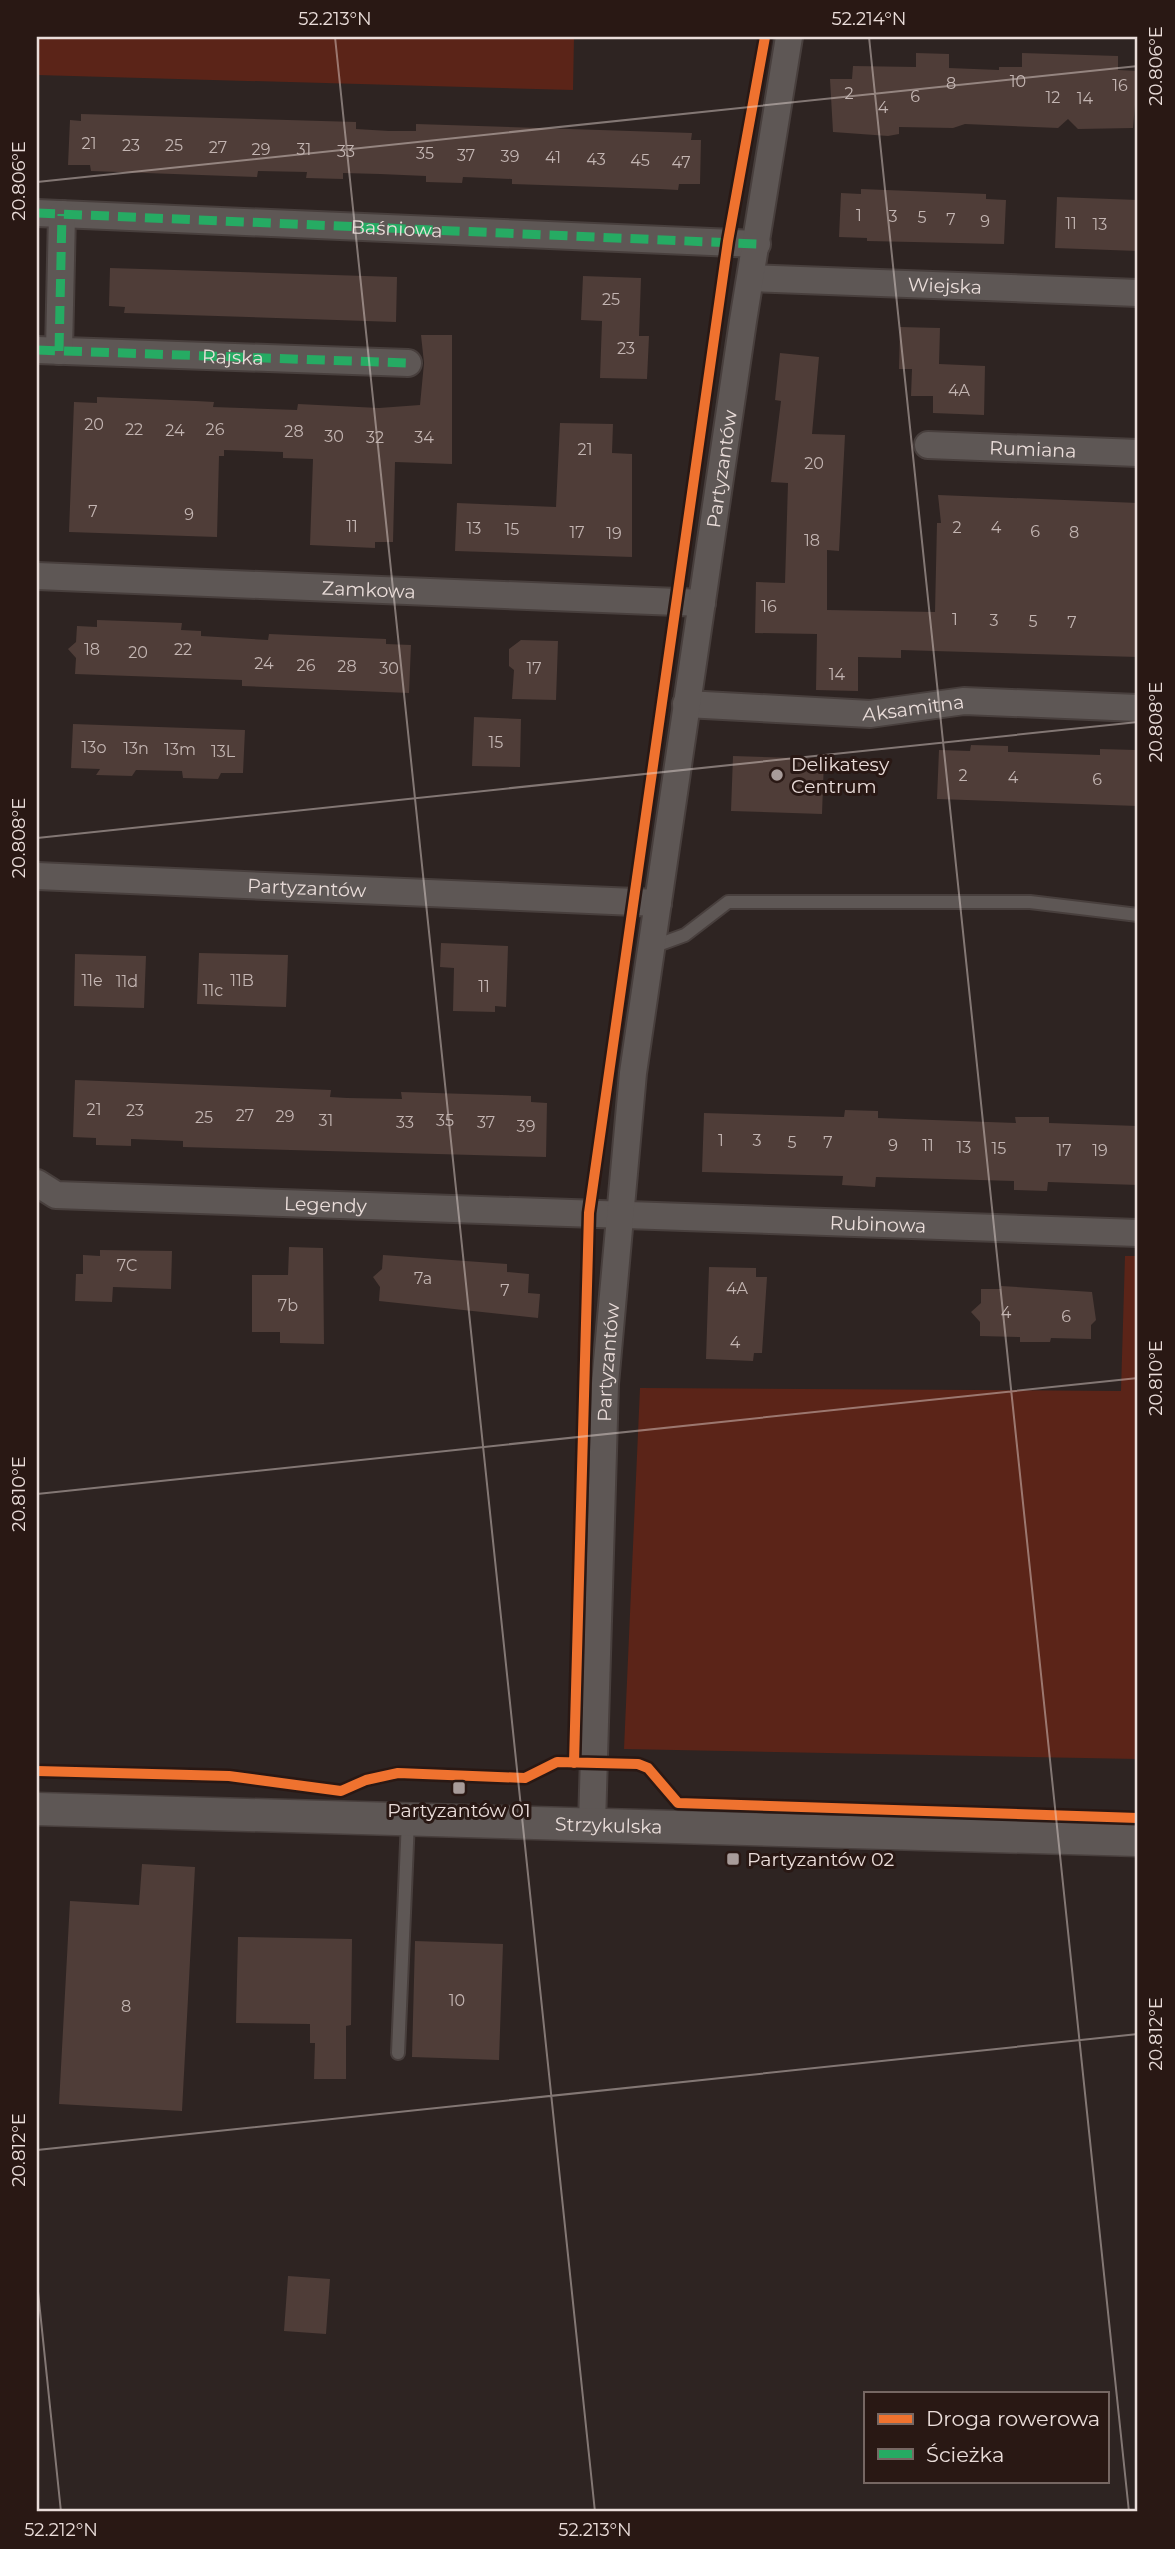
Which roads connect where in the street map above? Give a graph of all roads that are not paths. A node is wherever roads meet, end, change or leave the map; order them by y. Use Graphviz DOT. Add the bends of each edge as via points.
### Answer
graph roads {
  1 [pos="789,37"];
  2 [pos="50,213"];
  3 [pos="757,244"];
  4 [pos="751,278"];
  5 [pos="1138,293"];
  6 [pos="48,350"];
  7 [pos="408,363"];
  8 [pos="928,445"];
  9 [pos="1138,453"];
  10 [pos="37,576"];
  11 [pos="702,603"];
  12 [pos="686,704"];
  13 [pos="1138,708"];
  14 [pos="37,876"];
  15 [pos="658,903"];
  16 [pos="1138,915"];
  17 [pos="652,947"];
  18 [pos="37,1184"];
  19 [pos="619,1214"];
  20 [pos="1138,1233"];
  21 [pos="37,1809"];
  22 [pos="408,1819"];
  23 [pos="592,1824"];
  24 [pos="1138,1840"];
  25 [pos="398,2053"];
  1 -- 3 [label="street, Partyzantów"];
  2 -- 3 [label="street, Baśniowa"];
  2 -- 6 [label="street, Rajska"];
  3 -- 4 [label="street, Partyzantów"];
  4 -- 5 [label="street, Wiejska"];
  4 -- 11 [label="street, Partyzantów"];
  6 -- 7 [label="street, Rajska"];
  8 -- 9 [label="street, Rumiana"];
  10 -- 11 [label="street, Zamkowa"];
  11 -- 12 [label="street, Partyzantów"];
  12 -- 13 [label="street, Aksamitna" via="870,714 964,701"];
  12 -- 15 [label="street, Partyzantów"];
  14 -- 15 [label="street, Partyzantów"];
  15 -- 17 [label="street, Partyzantów"];
  16 -- 17 [label="lane" via="1030,902 728,902 685,935"];
  17 -- 19 [label="street, Partyzantów"];
  18 -- 19 [label="street, Legendy" via="56,1195"];
  19 -- 20 [label="street, Rubinowa"];
  19 -- 23 [label="street, Partyzantów" via="605,1384"];
  21 -- 22 [label="street, Strzykulska"];
  22 -- 23 [label="street, Strzykulska"];
  22 -- 25 [label="lane"];
  23 -- 24 [label="street, Strzykulska"];
}
